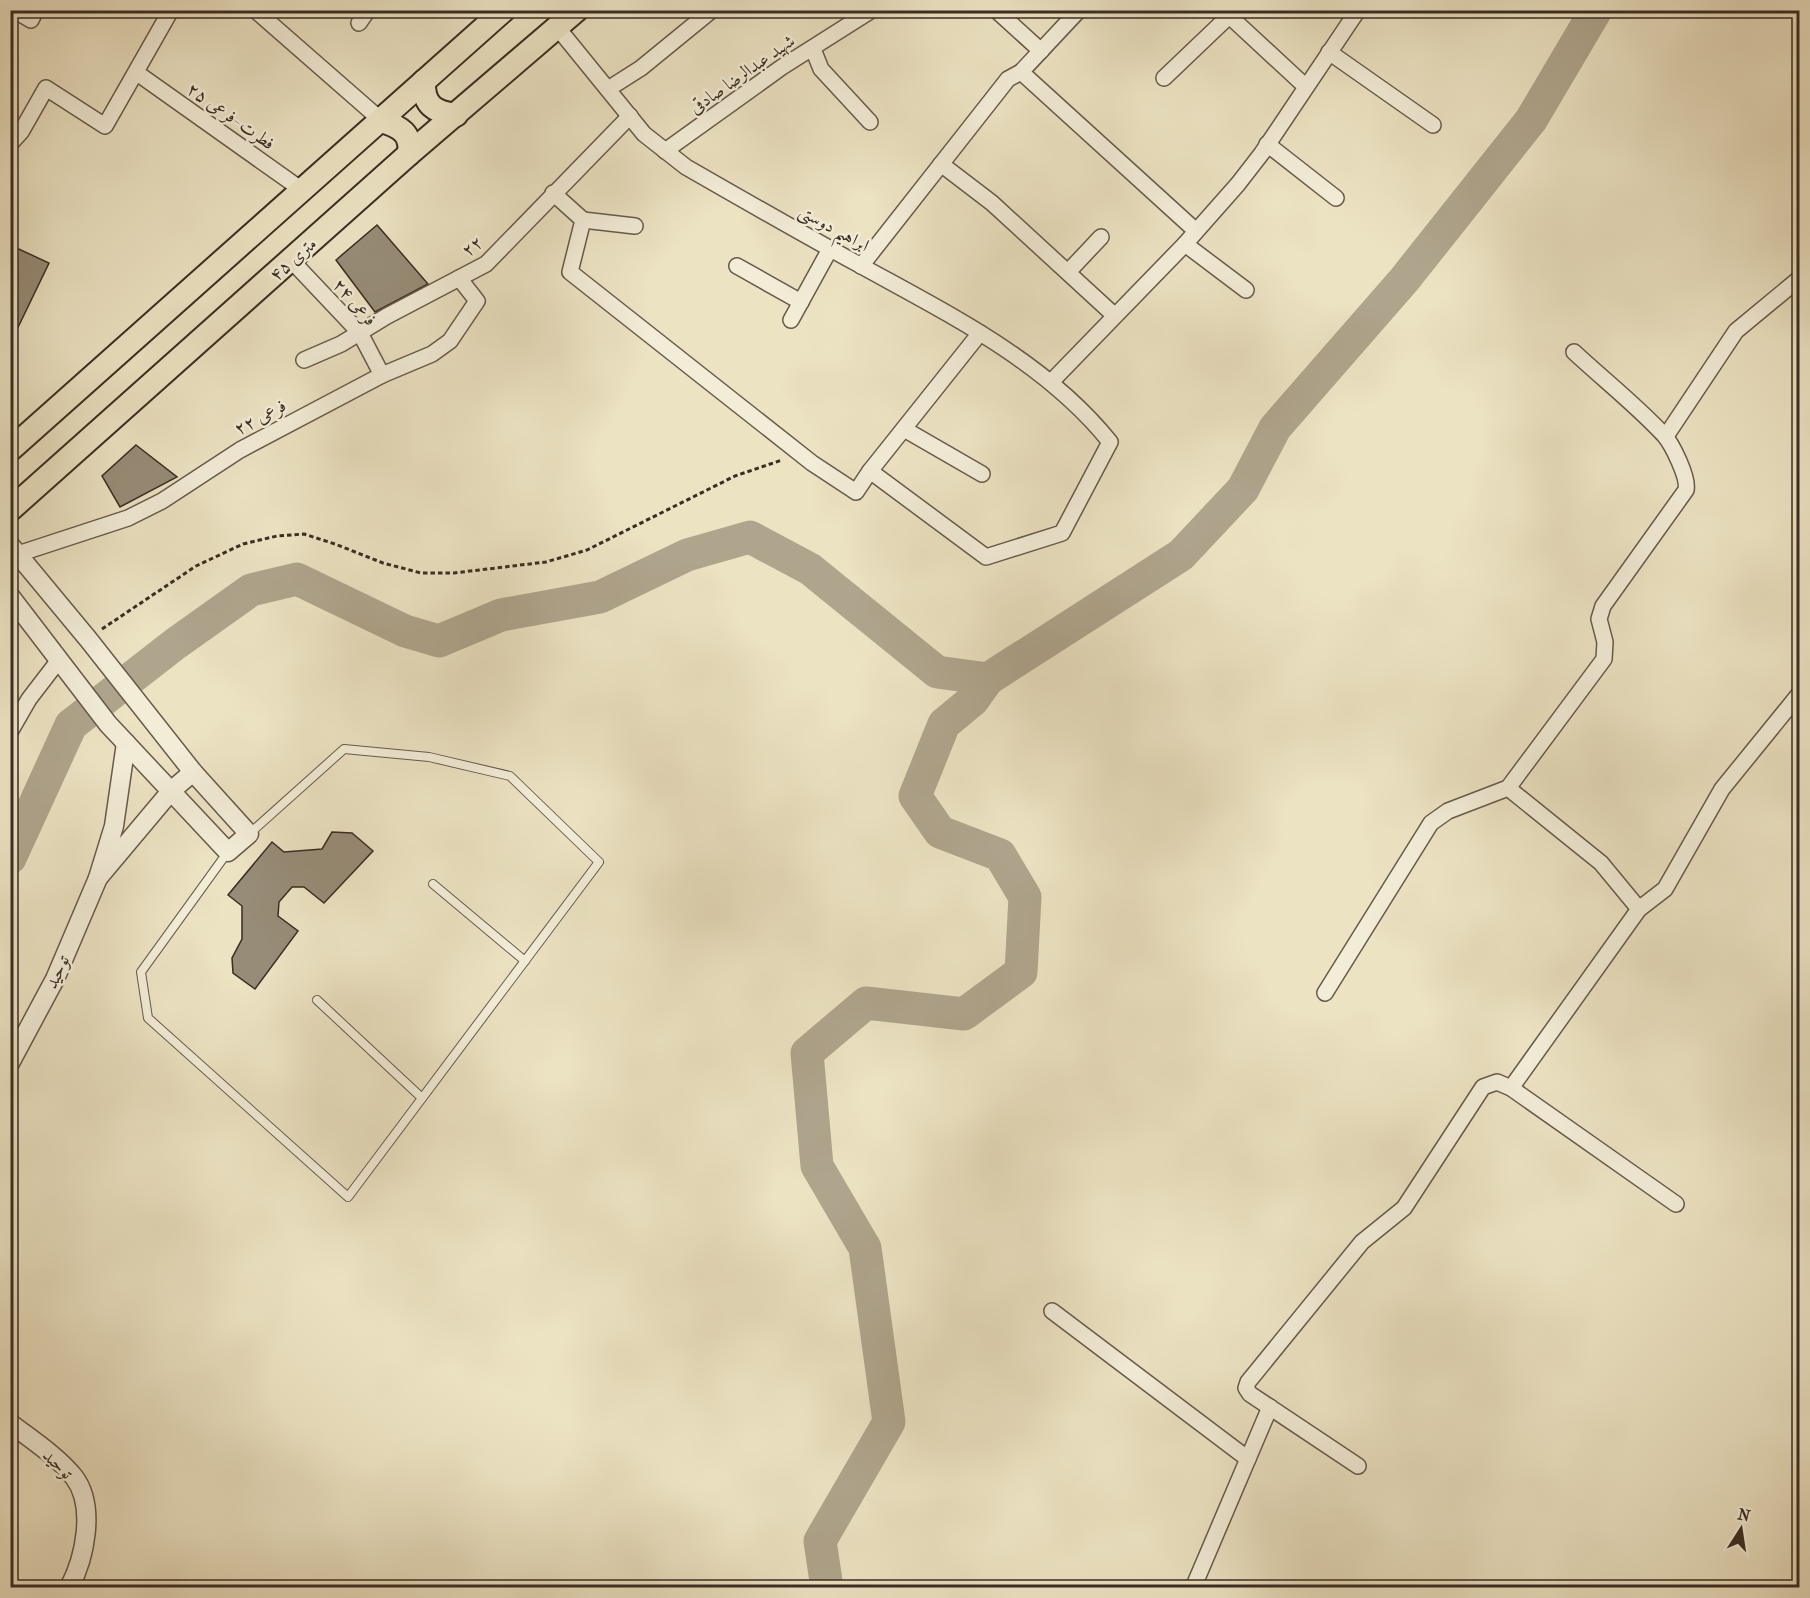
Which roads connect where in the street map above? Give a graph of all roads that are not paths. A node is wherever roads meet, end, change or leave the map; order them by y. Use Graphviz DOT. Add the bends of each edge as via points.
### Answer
graph roads {
  1 [pos="14,10"];
  2 [pos="36,10"];
  3 [pos="171,10"];
  4 [pos="368,10"];
  5 [pos="504,10"];
  6 [pos="577,10"];
  7 [pos="712,10"];
  8 [pos="872,10"];
  9 [pos="996,10"];
  10 [pos="1079,10"];
  11 [pos="1358,10"];
  12 [pos="255,11"];
  13 [pos="1226,13"];
  14 [pos="358,23"];
  15 [pos="557,27"];
  16 [pos="813,49"];
  17 [pos="1041,51"];
  18 [pos="1329,52"];
  19 [pos="1021,72"];
  20 [pos="137,73"];
  21 [pos="1164,78"];
  22 [pos="424,81"];
  23 [pos="1305,86"];
  24 [pos="608,89"];
  25 [pos="456,115"];
  26 [pos="630,116"];
  27 [pos="382,121"];
  28 [pos="870,122"];
  29 [pos="1433,125"];
  30 [pos="10,144"];
  31 [pos="1267,144"];
  32 [pos="665,151"];
  33 [pos="409,154"];
  34 [pos="941,164"];
  35 [pos="302,190"];
  36 [pos="553,193"];
  37 [pos="1336,198"];
  38 [pos="583,220"];
  39 [pos="635,226"];
  40 [pos="1196,231"];
  41 [pos="1101,237"];
  42 [pos="1185,244"];
  43 [pos="830,249"];
  44 [pos="291,260"];
  45 [pos="737,266"];
  46 [pos="861,266"];
  47 [pos="1068,272"];
  48 [pos="459,278"];
  49 [pos="1800,278"];
  50 [pos="1246,290"];
  51 [pos="801,302"];
  52 [pos="1114,315"];
  53 [pos="791,320"];
  54 [pos="360,333"];
  55 [pos="980,333"];
  56 [pos="1574,352"];
  57 [pos="304,360"];
  58 [pos="382,375"];
  59 [pos="1051,382"];
  60 [pos="904,429"];
  61 [pos="1665,436"];
  62 [pos="10,450"];
  63 [pos="870,471"];
  64 [pos="982,474"];
  65 [pos="10,510"];
  66 [pos="14,550"];
  67 [pos="10,597"];
  68 [pos="59,660"];
  69 [pos="1800,693"];
  70 [pos="10,732"];
  71 [pos="126,743"];
  72 [pos="192,772"];
  73 [pos="1508,788"];
  74 [pos="171,791"];
  75 [pos="249,834"];
  76 [pos="228,852"];
  77 [pos="98,878"];
  78 [pos="433,884"];
  79 [pos="1639,909"];
  80 [pos="525,961"];
  81 [pos="1325,993"];
  82 [pos="317,1000"];
  83 [pos="10,1063"];
  84 [pos="1511,1088"];
  85 [pos="422,1098"];
  86 [pos="1676,1204"];
  87 [pos="1053,1311"];
  88 [pos="1270,1407"];
  89 [pos="10,1423"];
  90 [pos="1248,1459"];
  91 [pos="1358,1466"];
  92 [pos="69,1587"];
  93 [pos="1193,1587"];
  1 -- 2 [label="street" via="31,20"];
  3 -- 20 [label="street"];
  4 -- 14 [label="street"];
  5 -- 22 [label="main road"];
  6 -- 15 [label="main road, ۴۵ متری"];
  7 -- 24 [label="street"];
  8 -- 16 [label="street, شهید عبدالرضا صادقی"];
  9 -- 17 [label="street"];
  10 -- 17 [label="street"];
  11 -- 18 [label="street"];
  12 -- 27 [label="street"];
  13 -- 21 [label="street"];
  13 -- 23 [label="street"];
  15 -- 24 [label="street, ابراهیم دوستی"];
  15 -- 25 [label="main road, ۴۵ متری"];
  16 -- 28 [label="street" via="821,69"];
  16 -- 32 [label="street, شهید عبدالرضا صادقی"];
  17 -- 19 [label="street"];
  18 -- 23 [label="street"];
  18 -- 29 [label="street"];
  19 -- 34 [label="street" via="1008,79"];
  19 -- 40 [label="street"];
  20 -- 30 [label="street" via="105,126 46,88"];
  20 -- 35 [label="street, فطرت -فرعی ۲۵"];
  22 -- 25 [label="main road" via="425,98 432,108"];
  22 -- 27 [label="main road"];
  23 -- 31 [label="street"];
  24 -- 26 [label="street, ابراهیم دوستی"];
  25 -- 33 [label="main road, ۴۵ متری"];
  26 -- 32 [label="street, ابراهیم دوستی"];
  26 -- 36 [label="street, ۲۲"];
  27 -- 33 [label="main road" via="405,132"];
  27 -- 35 [label="main road"];
  31 -- 37 [label="street"];
  31 -- 40 [label="street"];
  32 -- 43 [label="street, ابراهیم دوستی" via="686,167"];
  33 -- 44 [label="main road, ۴۵ متری"];
  34 -- 46 [label="street"];
  34 -- 47 [label="street" via="992,202"];
  35 -- 62 [label="main road"];
  36 -- 38 [label="street"];
  36 -- 48 [label="street, ۲۲" via="486,264"];
  38 -- 39 [label="street"];
  38 -- 63 [label="street" via="570,272 856,492"];
  40 -- 42 [label="street"];
  41 -- 47 [label="street"];
  42 -- 50 [label="street"];
  42 -- 52 [label="street"];
  43 -- 46 [label="street, ابراهیم دوستی"];
  43 -- 51 [label="street"];
  44 -- 54 [label="street, فرعی ۲۴"];
  44 -- 65 [label="main road, ۴۵ متری"];
  45 -- 51 [label="street"];
  46 -- 55 [label="street, ابراهیم دوستی"];
  47 -- 52 [label="street"];
  48 -- 54 [label="street, ۲۲"];
  48 -- 58 [label="street, فرعی ۲۲" via="477,301 450,341 432,354"];
  49 -- 61 [label="street" via="1737,331"];
  51 -- 53 [label="street"];
  52 -- 59 [label="street"];
  54 -- 57 [label="street, ۲۲"];
  54 -- 58 [label="street, فرعی ۲۴"];
  55 -- 59 [label="street, ابراهیم دوستی"];
  55 -- 60 [label="street"];
  56 -- 61 [label="street"];
  58 -- 66 [label="street, فرعی ۲۲" via="240,450 128,518"];
  59 -- 63 [label="street, ابراهیم دوستی" via="1110,442 1062,533 986,557"];
  60 -- 63 [label="street"];
  60 -- 64 [label="street"];
  61 -- 73 [label="street" via="1686,476 1686,490 1603,606 1599,619 1605,642 1604,659"];
  66 -- 72 [label="street"];
  67 -- 68 [label="street"];
  68 -- 70 [label="street"];
  68 -- 71 [label="street"];
  69 -- 79 [label="street" via="1722,789 1665,889"];
  71 -- 74 [label="street"];
  71 -- 77 [label="street" via="114,826"];
  72 -- 74 [label="street"];
  72 -- 75 [label="street"];
  73 -- 79 [label="street" via="1601,863"];
  73 -- 81 [label="street" via="1431,823"];
  74 -- 76 [label="street"];
  74 -- 77 [label="street"];
  75 -- 76 [label="street"];
  75 -- 80 [label="lane" via="344,749 429,757 510,776 599,862"];
  76 -- 85 [label="lane" via="141,972 148,1018 348,1197"];
  77 -- 83 [label="street, توحید" via="55,979"];
  78 -- 80 [label="lane"];
  79 -- 84 [label="street"];
  80 -- 85 [label="lane"];
  82 -- 85 [label="lane"];
  84 -- 86 [label="street"];
  84 -- 88 [label="street" via="1497,1082 1483,1087 1404,1208 1362,1242 1248,1382 1250,1394"];
  87 -- 90 [label="street"];
  88 -- 90 [label="street"];
  88 -- 91 [label="street"];
  89 -- 92 [label="street, توحید" via="59,1461 75,1479 84,1500 88,1522"];
  90 -- 93 [label="street"];
}
